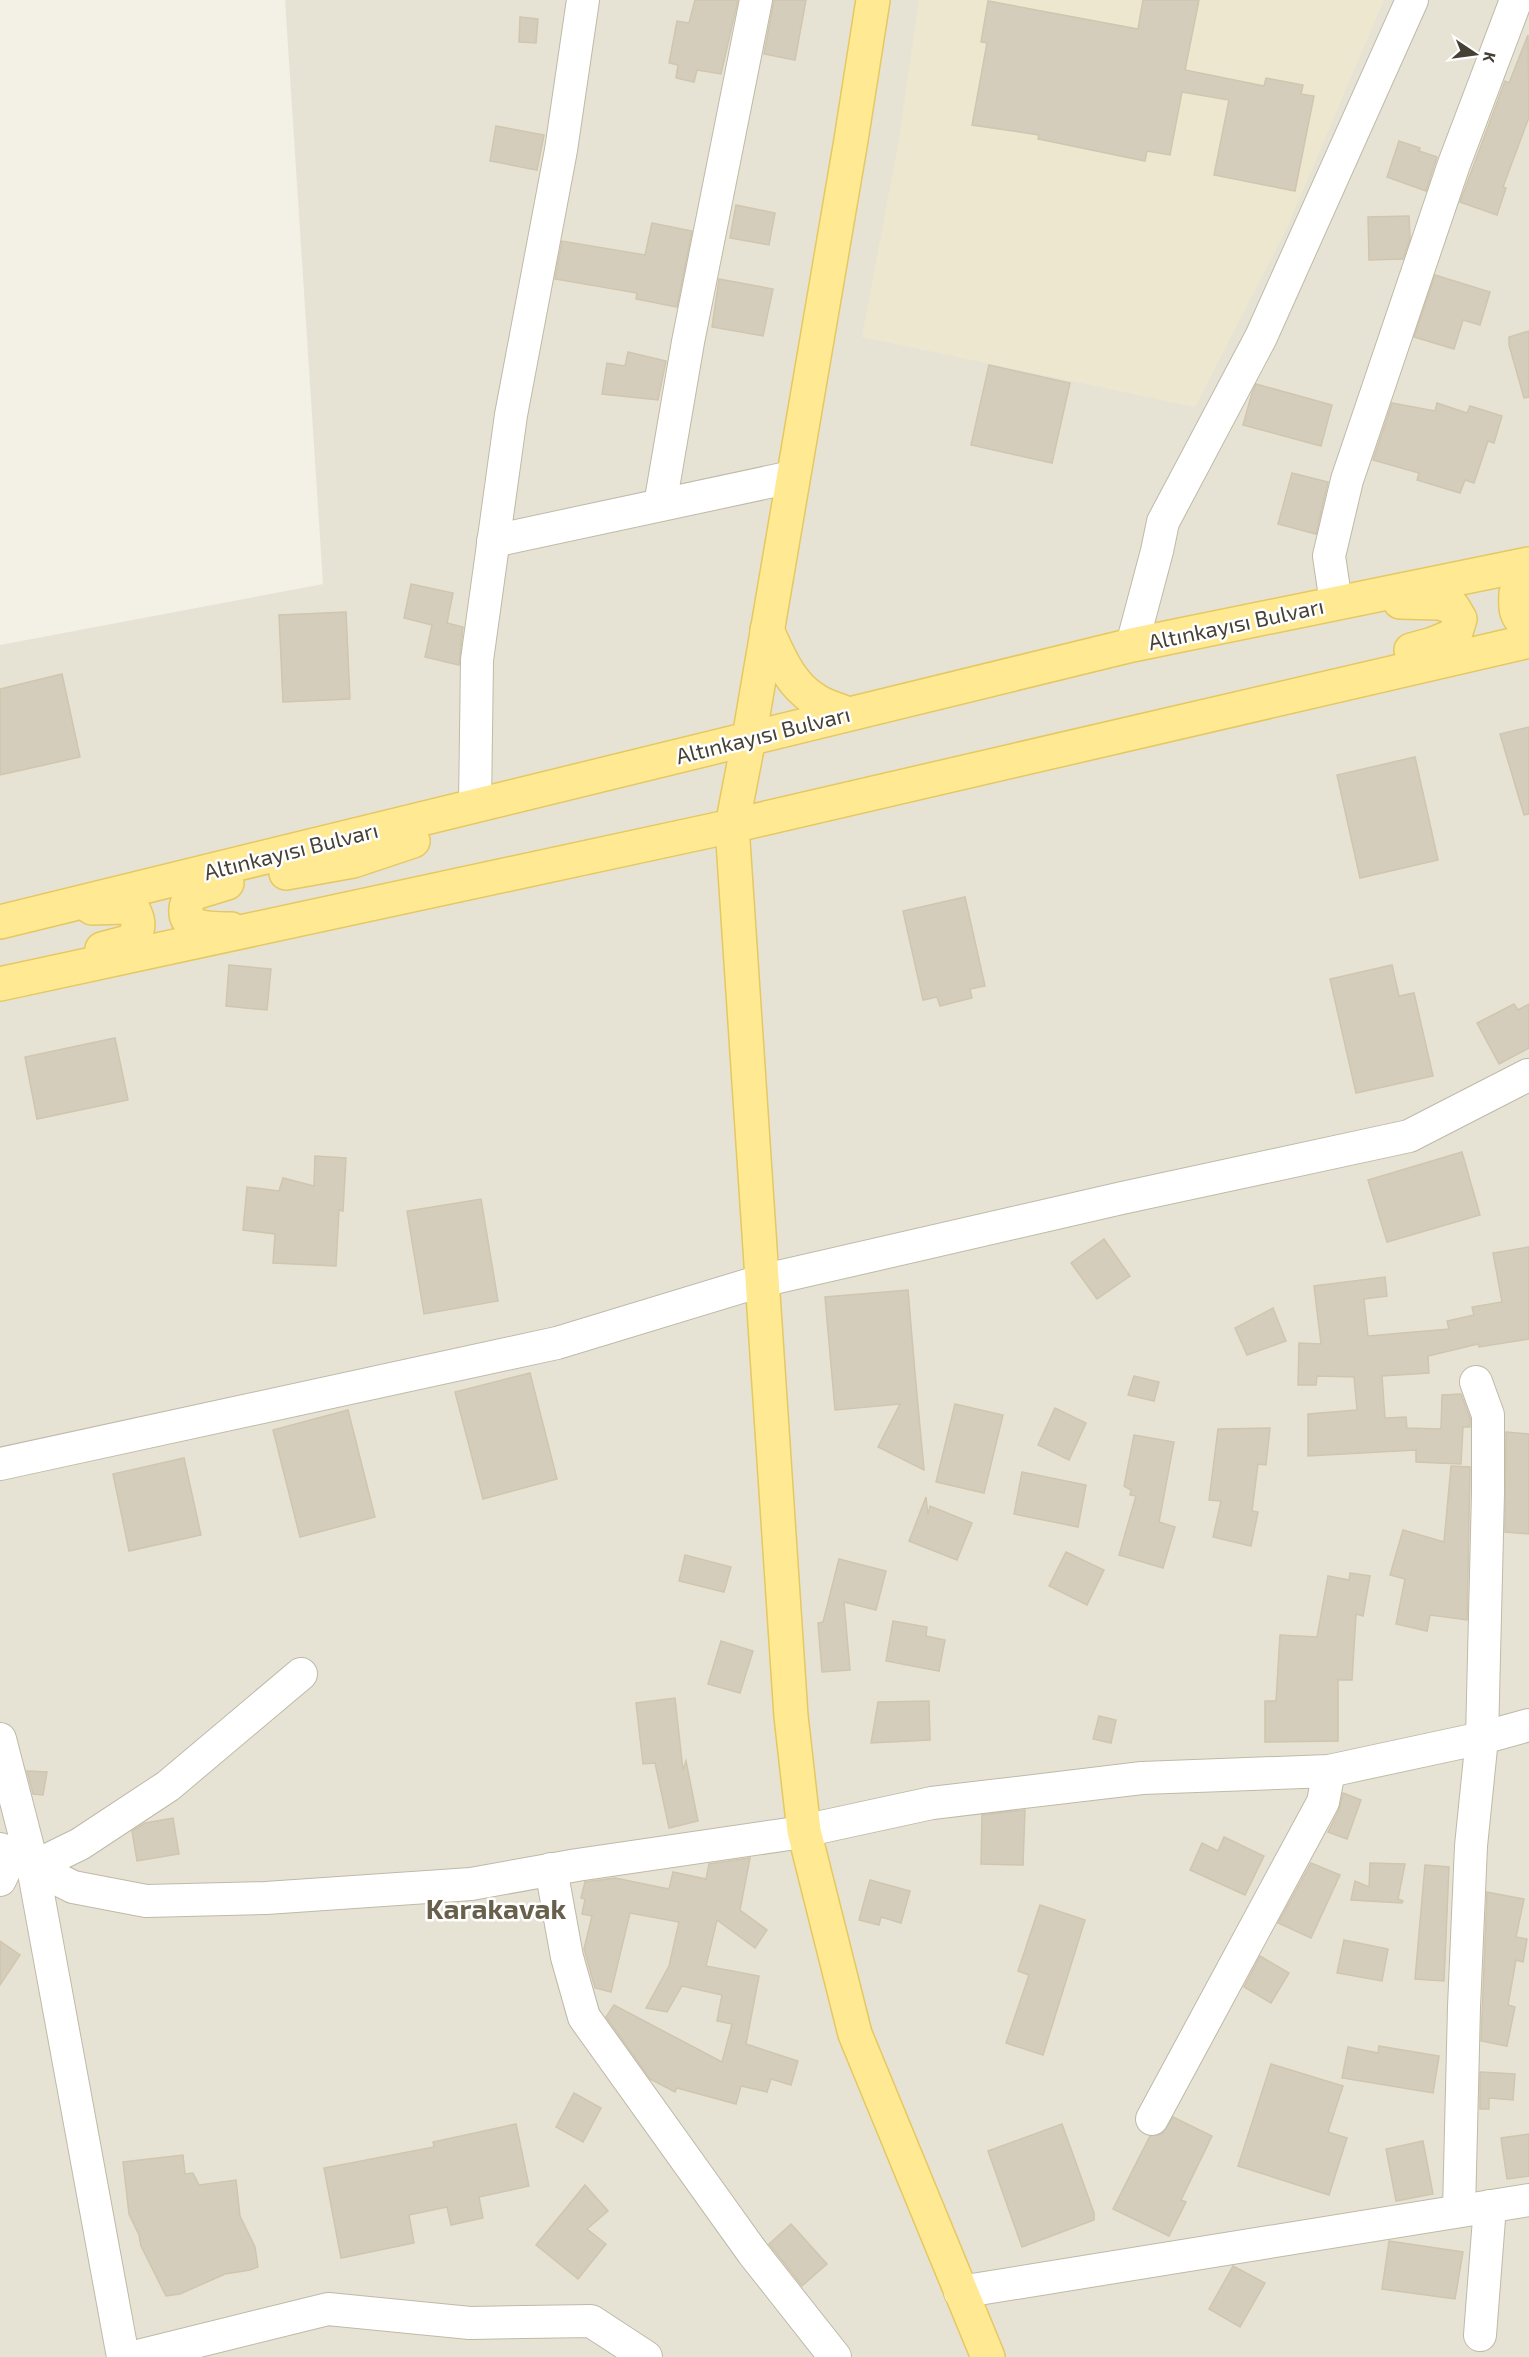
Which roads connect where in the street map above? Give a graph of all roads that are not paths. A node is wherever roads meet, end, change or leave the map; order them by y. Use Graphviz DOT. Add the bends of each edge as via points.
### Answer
graph roads {
  1 [pos="583,0"];
  2 [pos="756,0"];
  3 [pos="873,0"];
  4 [pos="1412,0"];
  5 [pos="1516,0"];
  6 [pos="792,477"];
  7 [pos="660,505"];
  8 [pos="493,541"];
  9 [pos="1529,564"];
  10 [pos="1529,584"];
  11 [pos="1336,603"];
  12 [pos="1529,626"];
  13 [pos="767,630"];
  14 [pos="1529,641"];
  15 [pos="1132,645"];
  16 [pos="848,714"];
  17 [pos="1144,731"];
  18 [pos="749,738"];
  19 [pos="475,806"];
  20 [pos="732,826"];
  21 [pos="14,919"];
  22 [pos="252,930"];
  23 [pos="0,970"];
  24 [pos="0,984"];
  25 [pos="1528,1075"];
  26 [pos="761,1281"];
  27 [pos="1476,1382"];
  28 [pos="0,1464"];
  29 [pos="301,1674"];
  30 [pos="1529,1725"];
  31 [pos="1482,1738"];
  32 [pos="0,1739"];
  33 [pos="1329,1771"];
  34 [pos="804,1831"];
  35 [pos="12,1863"];
  36 [pos="551,1869"];
  37 [pos="1152,2119"];
  38 [pos="1529,2200"];
  39 [pos="1490,2206"];
  40 [pos="1460,2211"];
  41 [pos="960,2292"];
  42 [pos="1480,2335"];
  43 [pos="123,2357"];
  44 [pos="134,2357"];
  45 [pos="646,2357"];
  46 [pos="835,2357"];
  47 [pos="988,2357"];
  1 -- 8 [label="street"];
  2 -- 7 [label="street"];
  3 -- 6 [label="main road"];
  4 -- 15 [label="street" via="1261,337 1163,522"];
  5 -- 11 [label="street" via="1454,164 1347,480 1329,556"];
  6 -- 7 [label="street"];
  6 -- 13 [label="main road"];
  7 -- 8 [label="street"];
  8 -- 19 [label="street" via="477,660"];
  9 -- 11 [label="main road, Altınkayısı Bulvarı"];
  10 -- 12 [label="main road" via="1516,593 1515,611"];
  11 -- 15 [label="main road, Altınkayısı Bulvarı"];
  11 -- 17 [label="main road" via="1439,603 1454,607 1460,620 1455,634 1433,644 1223,695"];
  13 -- 16 [label="main road" via="785,670 795,682 814,700"];
  13 -- 18 [label="main road"];
  14 -- 17 [label="main road"];
  15 -- 16 [label="main road, Altınkayısı Bulvarı"];
  16 -- 18 [label="main road, Altınkayısı Bulvarı"];
  17 -- 20 [label="main road"];
  18 -- 19 [label="main road, Altınkayısı Bulvarı"];
  18 -- 20 [label="main road"];
  19 -- 21 [label="main road, Altınkayısı Bulvarı"];
  19 -- 22 [label="main road" via="422,838 353,861 210,887 192,894 187,903 186,917 193,926"];
  20 -- 22 [label="main road"];
  20 -- 26 [label="main road"];
  21 -- 23 [label="main road" via="124,907 134,911 139,930 132,941 115,946"];
  22 -- 24 [label="main road"];
  25 -- 26 [label="street" via="1409,1136"];
  26 -- 28 [label="street" via="557,1343"];
  26 -- 34 [label="main road" via="791,1716"];
  27 -- 31 [label="street" via="1488,1415"];
  29 -- 35 [label="street" via="168,1786 80,1844"];
  30 -- 31 [label="street"];
  31 -- 33 [label="street"];
  31 -- 40 [label="street" via="1471,1846 1465,1973"];
  32 -- 35 [label="street"];
  33 -- 34 [label="street" via="1143,1778 932,1803"];
  33 -- 37 [label="street" via="1323,1802"];
  34 -- 36 [label="street"];
  34 -- 41 [label="main road" via="855,2034"];
  35 -- 36 [label="street" via="73,1887 146,1901 266,1898 471,1884"];
  35 -- 43 [label="street"];
  36 -- 46 [label="street" via="567,1957 584,2017 753,2253"];
  38 -- 39 [label="street"];
  39 -- 40 [label="street"];
  39 -- 42 [label="street"];
  40 -- 41 [label="street"];
  41 -- 47 [label="main road"];
  44 -- 45 [label="street" via="328,2309 470,2323 591,2321"];
}
